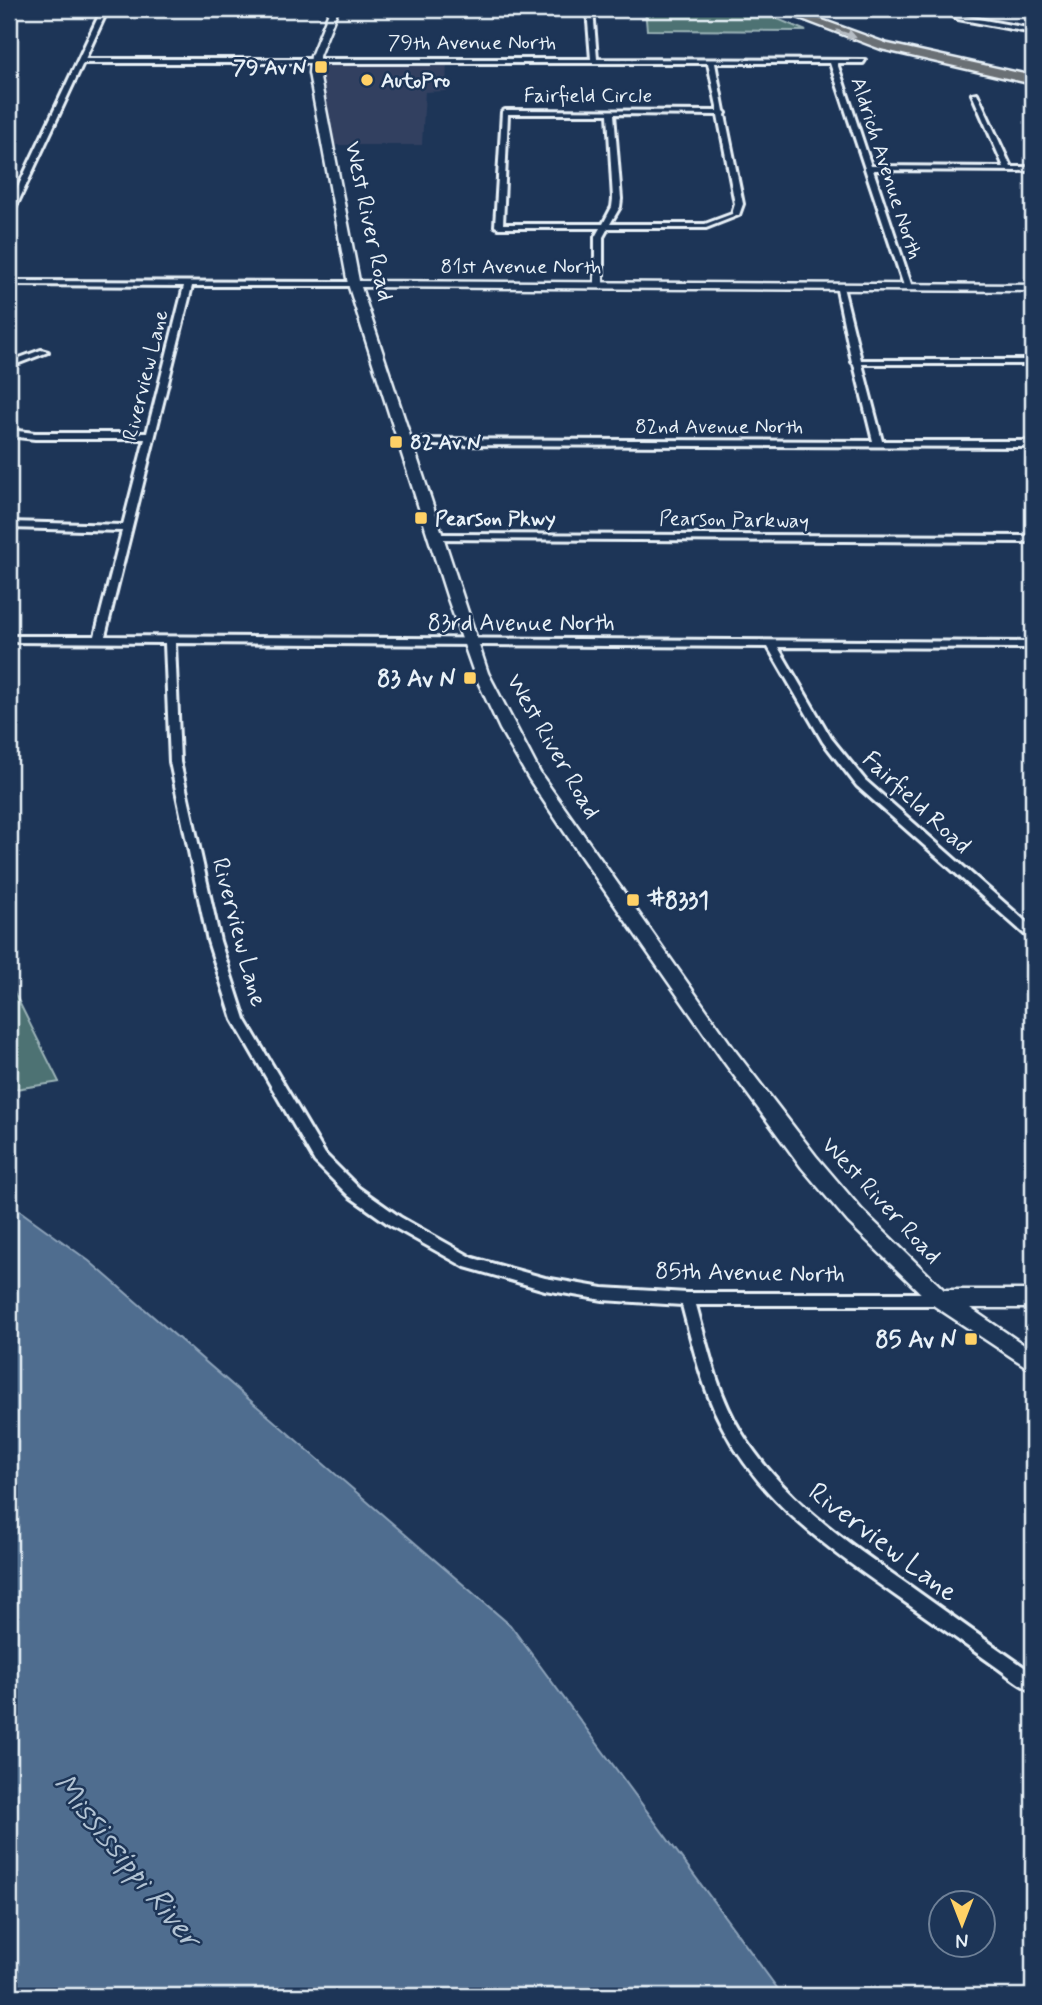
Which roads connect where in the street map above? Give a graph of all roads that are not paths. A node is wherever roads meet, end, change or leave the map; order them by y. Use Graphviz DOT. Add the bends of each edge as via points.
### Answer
graph roads {
  1 [pos="105,9"];
  2 [pos="334,9"];
  3 [pos="590,9"];
  4 [pos="782,9"];
  5 [pos="818,9"];
  6 [pos="944,9"];
  7 [pos="1033,31"];
  8 [pos="314,60"];
  9 [pos="711,60"];
  10 [pos="81,61"];
  11 [pos="594,61"];
  12 [pos="833,61"];
  13 [pos="863,61"];
  14 [pos="1033,67"];
  15 [pos="1033,80"];
  16 [pos="975,94"];
  17 [pos="611,113"];
  18 [pos="723,113"];
  19 [pos="869,168"];
  20 [pos="1008,169"];
  21 [pos="1033,169"];
  22 [pos="9,213"];
  23 [pos="605,226"];
  24 [pos="9,283"];
  25 [pos="189,283"];
  26 [pos="354,284"];
  27 [pos="598,285"];
  28 [pos="839,287"];
  29 [pos="908,287"];
  30 [pos="1033,288"];
  31 [pos="44,352"];
  32 [pos="856,362"];
  33 [pos="1033,362"];
  34 [pos="9,365"];
  35 [pos="9,433"];
  36 [pos="151,436"];
  37 [pos="404,442"];
  38 [pos="878,444"];
  39 [pos="1033,444"];
  40 [pos="9,525"];
  41 [pos="128,528"];
  42 [pos="434,537"];
  43 [pos="1033,539"];
  44 [pos="9,639"];
  45 [pos="99,640"];
  46 [pos="170,641"];
  47 [pos="470,643"];
  48 [pos="772,645"];
  49 [pos="1033,645"];
  50 [pos="1033,935"];
  51 [pos="470,1263"];
  52 [pos="687,1299"];
  53 [pos="940,1299"];
  54 [pos="1033,1299"];
  55 [pos="1033,1362"];
  56 [pos="1033,1683"];
  1 -- 10 [label="street"];
  2 -- 8 [label="street, West River Road"];
  3 -- 11 [label="street"];
  4 -- 15 [label="highway, one-way" via="885,47"];
  5 -- 14 [label="highway" via="889,34"];
  6 -- 7 [label="street" via="970,20"];
  8 -- 10 [label="street, 79th Avenue North"];
  8 -- 11 [label="street, 79th Avenue North"];
  8 -- 26 [label="street, West River Road"];
  9 -- 11 [label="street, 79th Avenue North"];
  9 -- 12 [label="street, 79th Avenue North"];
  9 -- 18 [label="street"];
  10 -- 22 [label="street"];
  12 -- 13 [label="street, 79th Avenue North"];
  12 -- 19 [label="street, Aldrich Avenue North"];
  16 -- 20 [label="street"];
  17 -- 18 [label="street, Fairfield Circle"];
  17 -- 23 [label="street" via="617,199"];
  17 -- 23 [label="street, Fairfield Circle" via="505,112 503,120 499,226"];
  18 -- 23 [label="street" via="738,204 735,215 706,226"];
  19 -- 20 [label="street"];
  19 -- 29 [label="street, Aldrich Avenue North"];
  20 -- 21 [label="street"];
  23 -- 27 [label="street" via="598,242"];
  24 -- 25 [label="street, 81st Avenue North"];
  25 -- 26 [label="street, 81st Avenue North"];
  25 -- 36 [label="street, Riverview Lane"];
  26 -- 27 [label="street, 81st Avenue North"];
  26 -- 37 [label="street, West River Road"];
  27 -- 28 [label="street, 81st Avenue North"];
  28 -- 29 [label="street, 81st Avenue North"];
  28 -- 32 [label="street"];
  29 -- 30 [label="street, 81st Avenue North"];
  31 -- 34 [label="street"];
  32 -- 33 [label="street"];
  32 -- 38 [label="street"];
  35 -- 36 [label="street"];
  36 -- 41 [label="street, Riverview Lane"];
  37 -- 38 [label="street, 82nd Avenue North"];
  37 -- 42 [label="street, West River Road"];
  38 -- 39 [label="street, 82nd Avenue North"];
  40 -- 41 [label="street"];
  41 -- 45 [label="street, Riverview Lane"];
  42 -- 43 [label="street, Pearson Parkway"];
  42 -- 47 [label="street, West River Road"];
  44 -- 45 [label="street, 83rd Avenue North"];
  45 -- 46 [label="street, 83rd Avenue North"];
  46 -- 47 [label="street, 83rd Avenue North"];
  46 -- 51 [label="street, Riverview Lane" via="175,762 214,941 239,1020 320,1158 354,1192 395,1222"];
  47 -- 48 [label="street, 83rd Avenue North"];
  47 -- 53 [label="street, West River Road" via="498,710 534,775 730,1058 831,1188"];
  48 -- 49 [label="street, 83rd Avenue North"];
  48 -- 50 [label="street, Fairfield Road" via="827,740 861,782"];
  51 -- 52 [label="street, 85th Avenue North" via="603,1294"];
  52 -- 53 [label="street, 85th Avenue North"];
  52 -- 56 [label="street, Riverview Lane" via="714,1394 761,1475 796,1512 837,1545"];
  53 -- 54 [label="street, 85th Avenue North"];
  53 -- 55 [label="street, West River Road"];
}
